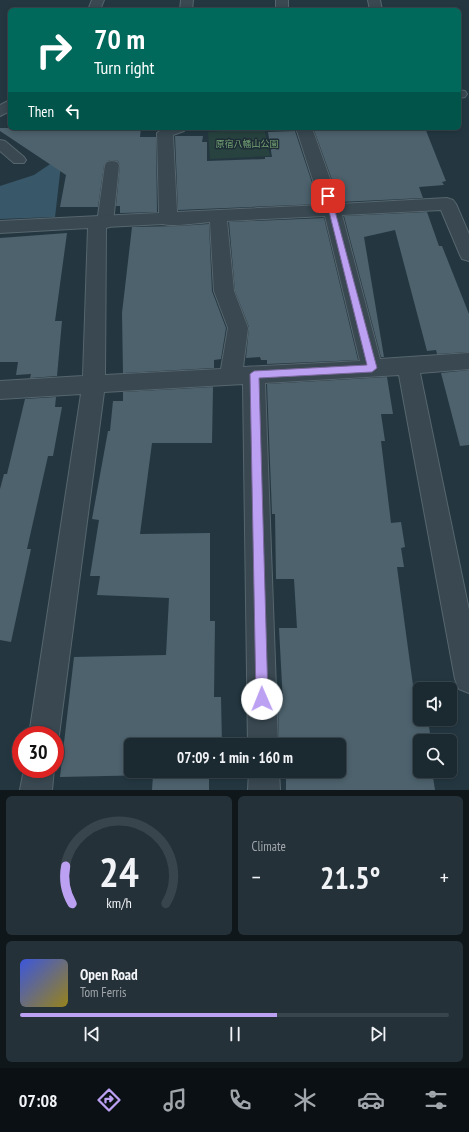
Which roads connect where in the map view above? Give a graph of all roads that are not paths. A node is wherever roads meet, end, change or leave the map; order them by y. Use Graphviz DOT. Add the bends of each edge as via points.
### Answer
graph roads {
  1 [pos="173,130"];
  2 [pos="305,130"];
  3 [pos="2,148"];
  4 [pos="20,160"];
  5 [pos="112,165"];
  6 [pos="332,210"];
  7 [pos="218,216"];
  8 [pos="168,220"];
  9 [pos="102,223"];
  10 [pos="0,228"];
  11 [pos="469,255"];
  12 [pos="469,361"];
  13 [pos="408,366"];
  14 [pos="372,368"];
  15 [pos="243,375"];
  16 [pos="94,383"];
  17 [pos="0,390"];
  18 [pos="469,678"];
  19 [pos="45,726"];
  20 [pos="263,738"];
  21 [pos="38,778"];
  22 [pos="264,778"];
  23 [pos="36,790"];
  24 [pos="264,790"];
  1 -- 8 [label="street" via="165,133"];
  2 -- 6 [label="street"];
  3 -- 4 [label="lane"];
  5 -- 9 [label="lane"];
  6 -- 7 [label="street"];
  6 -- 11 [label="street" via="447,204"];
  6 -- 14 [label="street"];
  7 -- 8 [label="street"];
  7 -- 15 [label="street" via="224,291 238,328"];
  8 -- 9 [label="street"];
  9 -- 10 [label="street"];
  9 -- 16 [label="street"];
  12 -- 13 [label="street"];
  13 -- 14 [label="street"];
  13 -- 18 [label="street"];
  14 -- 15 [label="street"];
  15 -- 16 [label="street"];
  15 -- 20 [label="street"];
  16 -- 17 [label="street"];
  16 -- 19 [label="street"];
  21 -- 23 [label="street"];
  22 -- 24 [label="street"];
}
